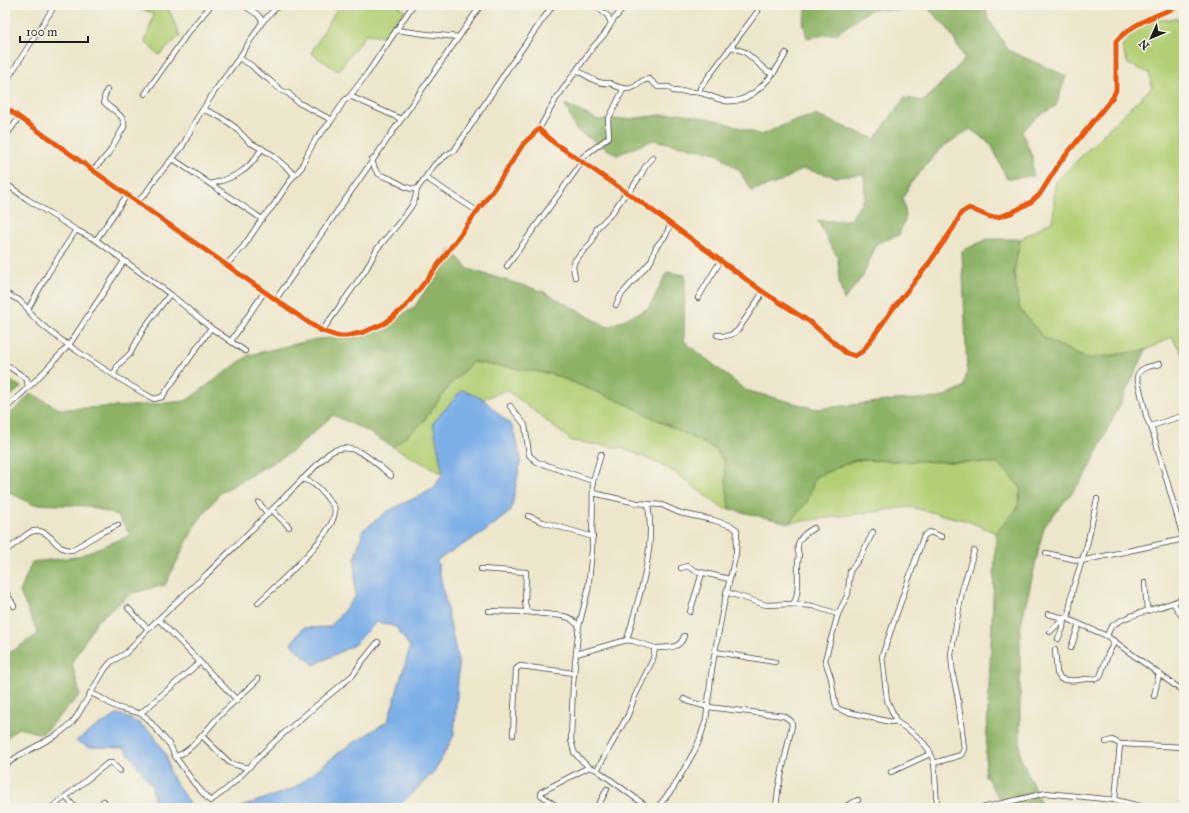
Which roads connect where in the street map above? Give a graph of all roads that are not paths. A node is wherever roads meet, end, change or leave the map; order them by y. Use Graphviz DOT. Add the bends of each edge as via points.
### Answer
graph roads {
  1 [pos="55,5"];
  2 [pos="211,5"];
  3 [pos="243,5"];
  4 [pos="279,5"];
  5 [pos="413,5"];
  6 [pos="481,5"];
  7 [pos="553,5"];
  8 [pos="594,5"];
  9 [pos="626,5"];
  10 [pos="1182,5"];
  11 [pos="758,11"];
  12 [pos="263,21"];
  13 [pos="611,23"];
  14 [pos="396,30"];
  15 [pos="459,37"];
  16 [pos="731,47"];
  17 [pos="786,54"];
  18 [pos="239,58"];
  19 [pos="577,70"];
  20 [pos="774,73"];
  21 [pos="5,83"];
  22 [pos="624,88"];
  23 [pos="107,90"];
  24 [pos="700,93"];
  25 [pos="145,94"];
  26 [pos="350,96"];
  27 [pos="5,107"];
  28 [pos="203,110"];
  29 [pos="19,118"];
  30 [pos="401,119"];
  31 [pos="332,120"];
  32 [pos="539,130"];
  33 [pos="5,137"];
  34 [pos="262,148"];
  35 [pos="653,157"];
  36 [pos="173,159"];
  37 [pos="372,160"];
  38 [pos="581,161"];
  39 [pos="93,170"];
  40 [pos="295,175"];
  41 [pos="426,178"];
  42 [pos="5,183"];
  43 [pos="211,184"];
  44 [pos="417,189"];
  45 [pos="626,193"];
  46 [pos="127,195"];
  47 [pos="137,202"];
  48 [pos="477,211"];
  49 [pos="262,218"];
  50 [pos="670,225"];
  51 [pos="76,230"];
  52 [pos="96,240"];
  53 [pos="721,260"];
  54 [pos="124,261"];
  55 [pos="227,264"];
  56 [pos="507,266"];
  57 [pos="575,277"];
  58 [pos="265,291"];
  59 [pos="762,291"];
  60 [pos="5,293"];
  61 [pos="170,294"];
  62 [pos="698,298"];
  63 [pos="276,299"];
  64 [pos="616,305"];
  65 [pos="28,309"];
  66 [pos="211,328"];
  67 [pos="322,331"];
  68 [pos="717,335"];
  69 [pos="231,341"];
  70 [pos="69,345"];
  71 [pos="245,351"];
  72 [pos="5,364"];
  73 [pos="1160,364"];
  74 [pos="114,374"];
  75 [pos="28,387"];
  76 [pos="510,406"];
  77 [pos="5,409"];
  78 [pos="1182,416"];
  79 [pos="1151,426"];
  80 [pos="601,454"];
  81 [pos="391,476"];
  82 [pos="302,479"];
  83 [pos="593,481"];
  84 [pos="593,493"];
  85 [pos="1096,499"];
  86 [pos="259,503"];
  87 [pos="648,505"];
  88 [pos="272,510"];
  89 [pos="268,514"];
  90 [pos="528,516"];
  91 [pos="118,525"];
  92 [pos="289,527"];
  93 [pos="814,528"];
  94 [pos="873,532"];
  95 [pos="592,537"];
  96 [pos="942,537"];
  97 [pos="1184,539"];
  98 [pos="5,550"];
  99 [pos="974,551"];
  100 [pos="1046,553"];
  101 [pos="1081,561"];
  102 [pos="681,568"];
  103 [pos="480,569"];
  104 [pos="702,573"];
  105 [pos="729,580"];
  106 [pos="1144,583"];
  107 [pos="5,590"];
  108 [pos="726,592"];
  109 [pos="1184,598"];
  110 [pos="258,603"];
  111 [pos="796,603"];
  112 [pos="1174,604"];
  113 [pos="14,606"];
  114 [pos="128,608"];
  115 [pos="1147,611"];
  116 [pos="489,612"];
  117 [pos="527,612"];
  118 [pos="690,612"];
  119 [pos="838,614"];
  120 [pos="1048,614"];
  121 [pos="1066,618"];
  122 [pos="159,620"];
  123 [pos="1184,620"];
  124 [pos="1079,624"];
  125 [pos="579,626"];
  126 [pos="148,629"];
  127 [pos="1050,632"];
  128 [pos="684,636"];
  129 [pos="1107,636"];
  130 [pos="1058,639"];
  131 [pos="627,640"];
  132 [pos="1116,641"];
  133 [pos="378,642"];
  134 [pos="655,648"];
  135 [pos="1071,648"];
  136 [pos="1055,650"];
  137 [pos="716,652"];
  138 [pos="576,654"];
  139 [pos="200,662"];
  140 [pos="776,662"];
  141 [pos="574,673"];
  142 [pos="1159,674"];
  143 [pos="258,679"];
  144 [pos="1184,692"];
  145 [pos="90,693"];
  146 [pos="1154,696"];
  147 [pos="684,699"];
  148 [pos="238,700"];
  149 [pos="708,707"];
  150 [pos="141,713"];
  151 [pos="895,721"];
  152 [pos="513,735"];
  153 [pos="202,736"];
  154 [pos="1106,742"];
  155 [pos="1120,744"];
  156 [pos="1184,747"];
  157 [pos="930,754"];
  158 [pos="175,756"];
  159 [pos="934,763"];
  160 [pos="5,765"];
  161 [pos="589,767"];
  162 [pos="248,768"];
  163 [pos="597,770"];
  164 [pos="120,771"];
  165 [pos="890,772"];
  166 [pos="606,789"];
  167 [pos="66,797"];
  168 [pos="858,800"];
  169 [pos="1115,800"];
  170 [pos="104,801"];
  171 [pos="51,808"];
  172 [pos="75,808"];
  173 [pos="96,808"];
  174 [pos="559,808"];
  175 [pos="597,808"];
  176 [pos="649,808"];
  177 [pos="657,808"];
  178 [pos="776,808"];
  179 [pos="842,808"];
  180 [pos="938,808"];
  181 [pos="982,808"];
  182 [pos="1148,808"];
  1 -- 21 [label="street"];
  2 -- 25 [label="street" via="187,34"];
  3 -- 12 [label="street"];
  4 -- 12 [label="street"];
  5 -- 14 [label="street"];
  6 -- 15 [label="street"];
  7 -- 41 [label="street" via="454,151 438,162"];
  8 -- 13 [label="street" via="608,16"];
  9 -- 13 [label="street"];
  10 -- 59 [label="street" via="1124,32 1116,42 1116,90 1113,97 1061,161 1040,194 1011,213 998,217 990,217 969,208 961,214 927,266 863,351 855,356 846,353 810,322"];
  11 -- 16 [label="street"];
  12 -- 18 [label="street"];
  13 -- 19 [label="street"];
  14 -- 15 [label="street"];
  14 -- 26 [label="street"];
  15 -- 30 [label="street"];
  16 -- 20 [label="street" via="745,52 768,72"];
  16 -- 24 [label="street" via="700,88"];
  17 -- 20 [label="street"];
  18 -- 28 [label="street"];
  18 -- 31 [label="street" via="298,103"];
  19 -- 22 [label="street" via="604,84 610,83"];
  19 -- 32 [label="street" via="556,99"];
  20 -- 24 [label="street" via="753,93 738,100 726,101"];
  22 -- 24 [label="street" via="631,88 642,80 649,79 658,87"];
  22 -- 38 [label="street" via="608,120 609,137"];
  23 -- 39 [label="street" via="104,102 119,114 124,128 108,154"];
  26 -- 30 [label="street"];
  26 -- 31 [label="street"];
  27 -- 29 [label="street"];
  28 -- 34 [label="street" via="220,117 250,142"];
  28 -- 36 [label="street"];
  29 -- 33 [label="street"];
  29 -- 39 [label="street"];
  30 -- 37 [label="street"];
  31 -- 40 [label="street"];
  32 -- 38 [label="street"];
  32 -- 48 [label="street" via="524,143"];
  34 -- 40 [label="street"];
  34 -- 43 [label="street" via="244,171"];
  35 -- 45 [label="street"];
  36 -- 43 [label="street"];
  36 -- 47 [label="street"];
  37 -- 44 [label="street" via="374,168 381,175 406,187"];
  37 -- 63 [label="street"];
  38 -- 45 [label="street"];
  38 -- 56 [label="street"];
  39 -- 46 [label="street"];
  40 -- 49 [label="street"];
  41 -- 44 [label="street"];
  41 -- 48 [label="street"];
  42 -- 51 [label="street"];
  43 -- 49 [label="street"];
  44 -- 67 [label="street" via="410,207 377,249"];
  45 -- 50 [label="street"];
  45 -- 57 [label="street" via="612,214 598,228 592,242 575,260"];
  46 -- 47 [label="street"];
  46 -- 52 [label="street"];
  47 -- 55 [label="street"];
  48 -- 67 [label="street" via="406,307 385,323 364,332 336,336"];
  49 -- 55 [label="street" via="233,260"];
  50 -- 53 [label="street"];
  50 -- 64 [label="street" via="650,261 621,295"];
  51 -- 52 [label="street"];
  51 -- 65 [label="street"];
  52 -- 54 [label="street"];
  53 -- 59 [label="street"];
  53 -- 62 [label="street"];
  54 -- 61 [label="street"];
  54 -- 70 [label="street"];
  55 -- 58 [label="street"];
  58 -- 63 [label="street"];
  58 -- 69 [label="street"];
  59 -- 68 [label="street" via="735,333 727,336"];
  60 -- 65 [label="street" via="19,300"];
  61 -- 66 [label="street"];
  61 -- 74 [label="street"];
  63 -- 67 [label="street"];
  65 -- 70 [label="street" via="36,320"];
  66 -- 69 [label="street"];
  66 -- 74 [label="street" via="162,397 154,399"];
  69 -- 71 [label="street"];
  70 -- 74 [label="street"];
  70 -- 75 [label="street"];
  72 -- 75 [label="street" via="27,379"];
  73 -- 79 [label="street" via="1141,370 1137,377"];
  75 -- 77 [label="street"];
  76 -- 83 [label="street" via="525,426 529,455 537,462"];
  78 -- 79 [label="street"];
  79 -- 97 [label="street"];
  80 -- 83 [label="street"];
  81 -- 82 [label="street" via="370,457 342,448 333,450"];
  82 -- 88 [label="street"];
  82 -- 110 [label="street" via="315,484 334,507 332,523 301,562"];
  83 -- 84 [label="street"];
  84 -- 87 [label="street"];
  84 -- 95 [label="street"];
  85 -- 101 [label="street" via="1087,545"];
  86 -- 89 [label="street"];
  87 -- 105 [label="street" via="662,505 680,513 735,527 736,553"];
  87 -- 131 [label="street" via="648,563"];
  88 -- 89 [label="street"];
  88 -- 92 [label="street"];
  89 -- 122 [label="street"];
  90 -- 95 [label="street"];
  91 -- 98 [label="street" via="68,551 44,532 34,530"];
  93 -- 111 [label="street" via="804,534 797,548 799,555"];
  94 -- 119 [label="street" via="861,556 850,570 848,594"];
  95 -- 125 [label="street" via="590,578"];
  96 -- 151 [label="street" via="930,532 923,538 882,656 887,700"];
  97 -- 101 [label="street"];
  99 -- 159 [label="street" via="962,591 951,654 964,749 961,755"];
  100 -- 101 [label="street"];
  101 -- 121 [label="street"];
  102 -- 104 [label="street" via="687,566"];
  103 -- 117 [label="street" via="526,572"];
  104 -- 105 [label="street"];
  104 -- 118 [label="street"];
  105 -- 108 [label="street"];
  106 -- 115 [label="street"];
  107 -- 113 [label="street"];
  108 -- 111 [label="street" via="766,605"];
  108 -- 137 [label="street"];
  109 -- 112 [label="street"];
  111 -- 119 [label="street" via="817,606"];
  112 -- 115 [label="street"];
  112 -- 123 [label="street"];
  114 -- 126 [label="street"];
  115 -- 129 [label="street" via="1117,623"];
  116 -- 117 [label="street"];
  117 -- 125 [label="street" via="563,616 570,618"];
  119 -- 151 [label="street" via="825,660 836,705 840,710"];
  120 -- 121 [label="street"];
  121 -- 124 [label="street"];
  121 -- 127 [label="street"];
  121 -- 130 [label="street"];
  122 -- 126 [label="street"];
  122 -- 139 [label="street"];
  124 -- 129 [label="street"];
  124 -- 135 [label="street"];
  125 -- 138 [label="street"];
  126 -- 145 [label="street" via="126,653 104,669"];
  128 -- 134 [label="street" via="675,647"];
  129 -- 132 [label="street"];
  131 -- 134 [label="street"];
  131 -- 138 [label="street"];
  132 -- 136 [label="street" via="1108,654 1100,677 1096,679 1061,679 1057,673"];
  132 -- 142 [label="street"];
  133 -- 162 [label="street" via="353,675"];
  134 -- 163 [label="street" via="653,659 628,715"];
  137 -- 140 [label="street"];
  137 -- 149 [label="street"];
  138 -- 141 [label="street"];
  139 -- 148 [label="street"];
  139 -- 150 [label="street"];
  141 -- 152 [label="street" via="520,666 516,669"];
  141 -- 161 [label="street" via="572,747"];
  142 -- 144 [label="street"];
  142 -- 146 [label="street"];
  143 -- 148 [label="street"];
  145 -- 150 [label="street" via="98,695 118,708"];
  145 -- 160 [label="street" via="71,724"];
  147 -- 149 [label="street"];
  148 -- 153 [label="street" via="220,715"];
  149 -- 177 [label="street" via="695,750 674,787"];
  149 -- 178 [label="street" via="784,716 791,722"];
  150 -- 158 [label="street" via="159,730"];
  151 -- 157 [label="street" via="919,738"];
  153 -- 158 [label="street"];
  153 -- 162 [label="street" via="230,763"];
  154 -- 155 [label="street" via="1112,740"];
  155 -- 156 [label="street"];
  155 -- 169 [label="street"];
  157 -- 159 [label="street"];
  157 -- 165 [label="street"];
  158 -- 162 [label="street" via="194,784 210,801 220,795"];
  159 -- 180 [label="street"];
  161 -- 163 [label="street"];
  161 -- 174 [label="street" via="541,792 541,796"];
  163 -- 176 [label="street"];
  164 -- 167 [label="street" via="112,763 108,763"];
  166 -- 175 [label="street"];
  167 -- 171 [label="street"];
  167 -- 172 [label="street"];
  168 -- 179 [label="street"];
  169 -- 181 [label="street" via="1046,793"];
  169 -- 182 [label="street"];
  170 -- 173 [label="street"];
}
